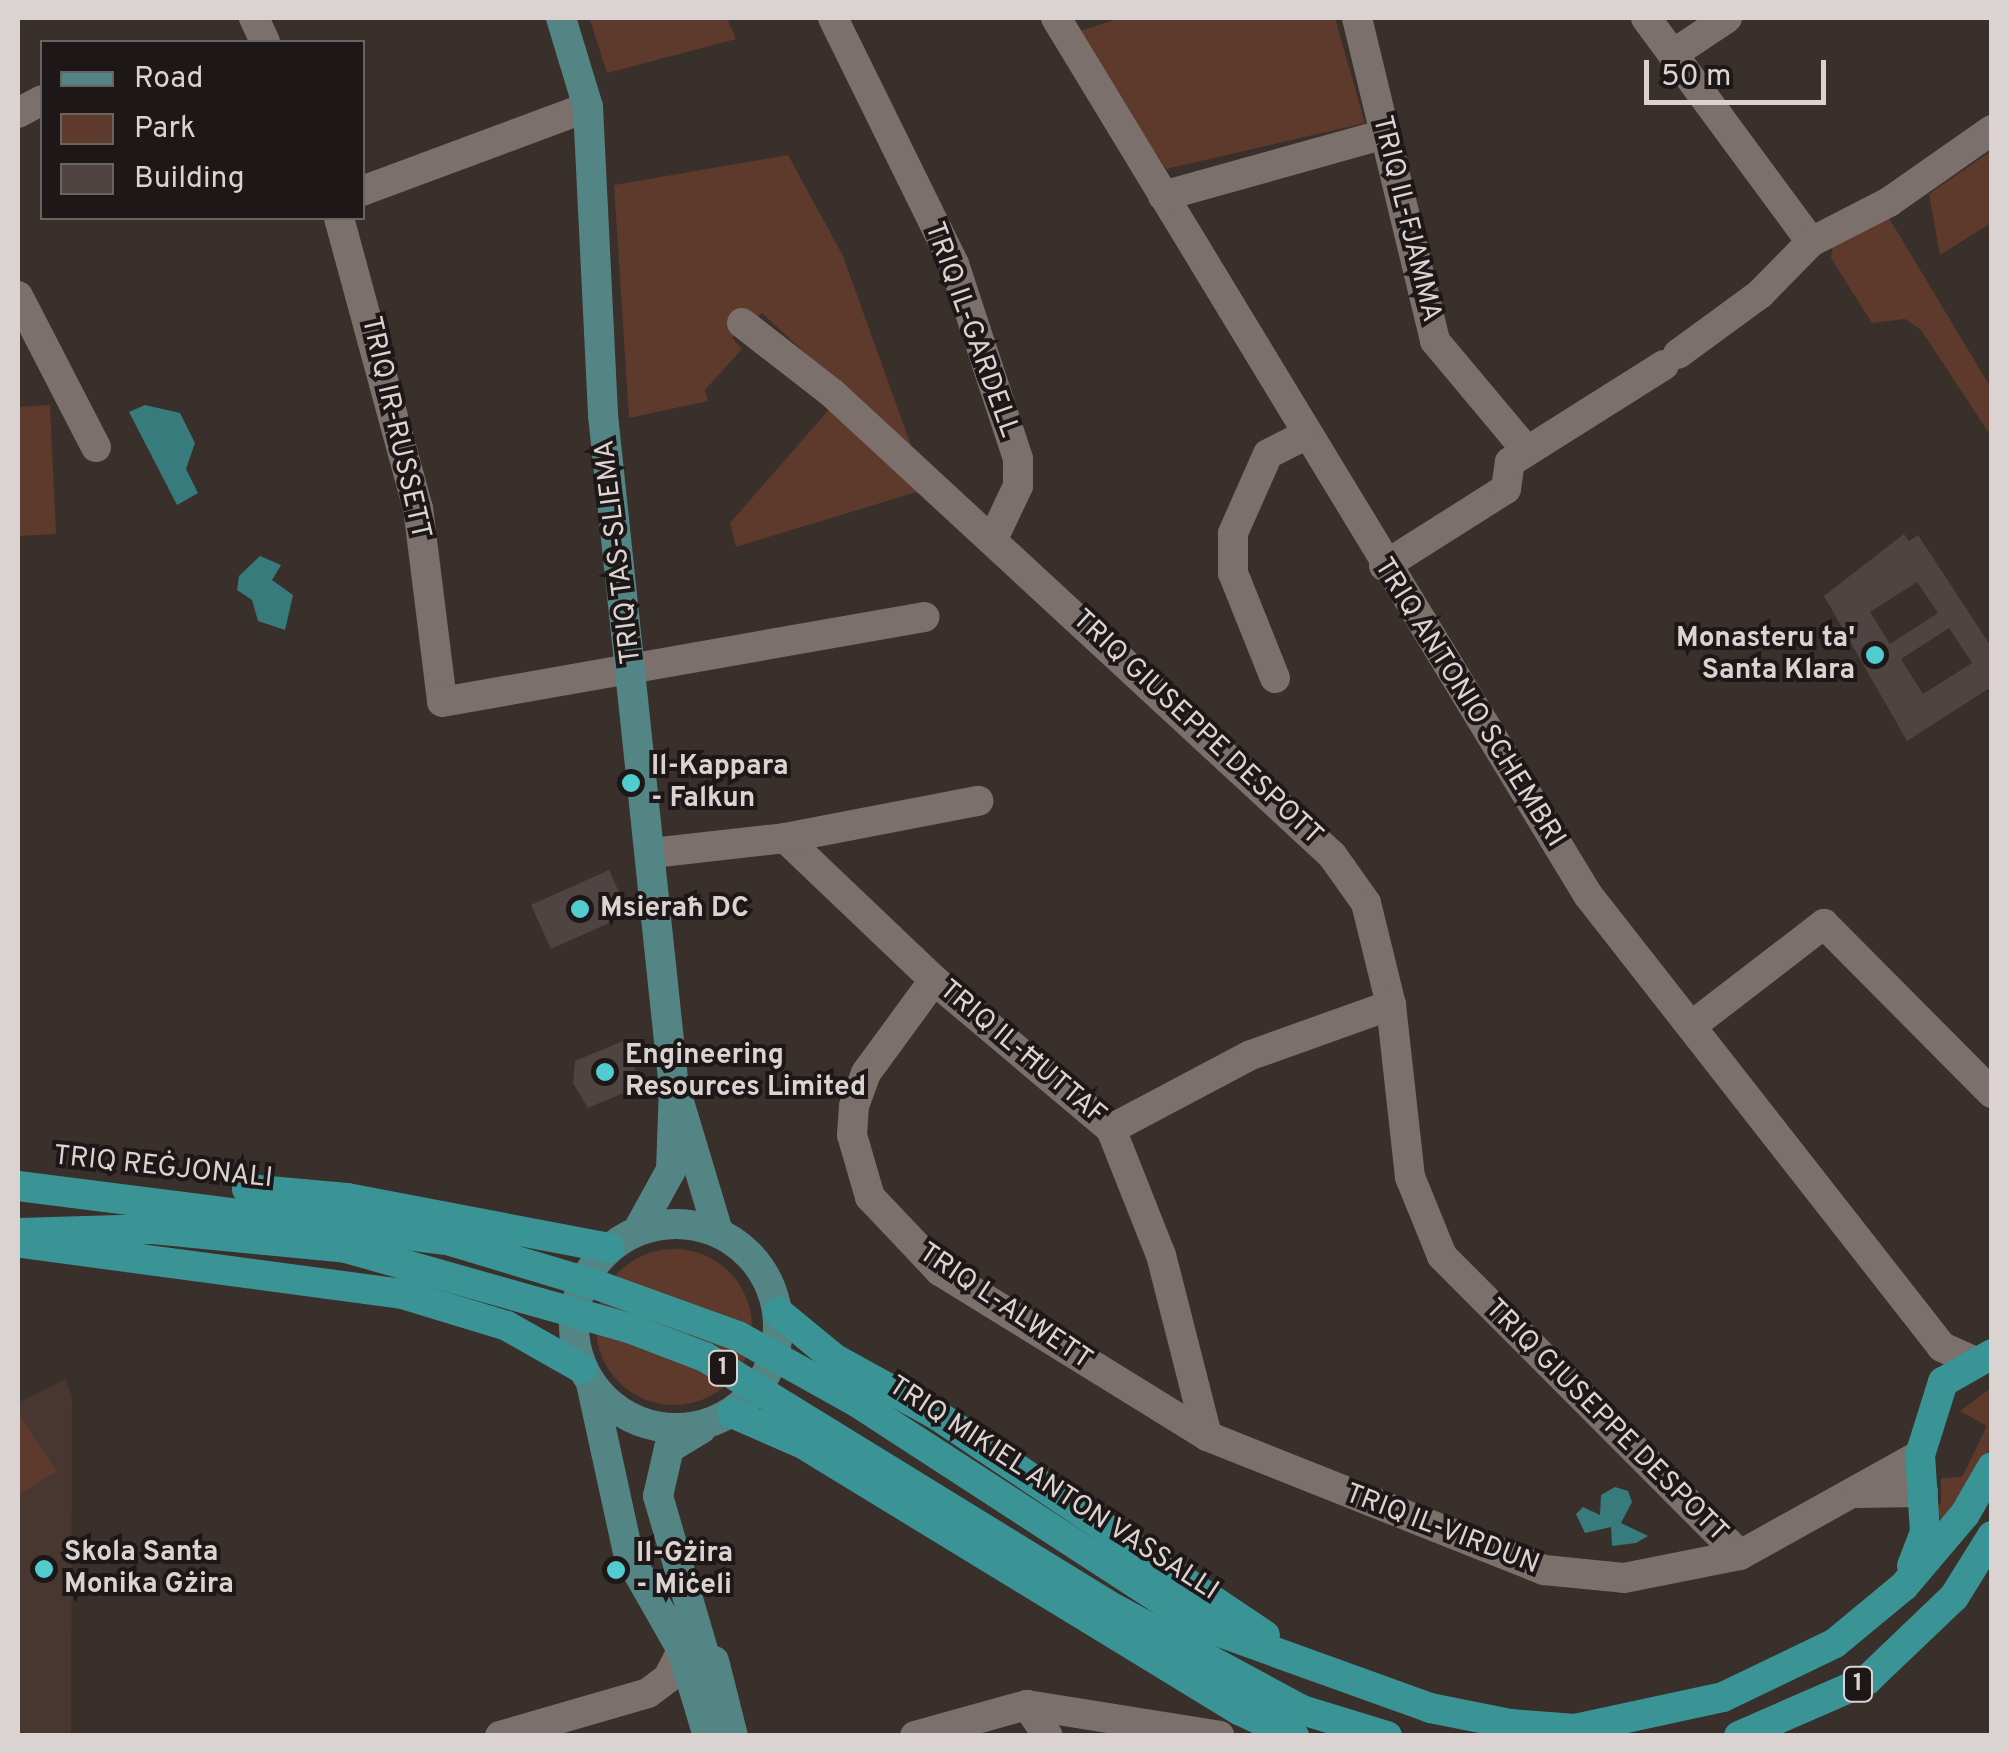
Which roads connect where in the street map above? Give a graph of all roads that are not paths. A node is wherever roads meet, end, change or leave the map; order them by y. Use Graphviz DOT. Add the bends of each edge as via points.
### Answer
graph roads {
  1 [pos="562,18"];
  2 [pos="1056,18"];
  3 [pos="1357,18"];
  4 [pos="1646,18"];
  5 [pos="1727,18"];
  6 [pos="841,20"];
  7 [pos="1673,54"];
  8 [pos="40,101"];
  9 [pos="588,107"];
  10 [pos="18,113"];
  11 [pos="1992,130"];
  12 [pos="1385,134"];
  13 [pos="365,190"];
  14 [pos="1163,196"];
  15 [pos="340,220"];
  16 [pos="1811,242"];
  17 [pos="18,296"];
  18 [pos="742,323"];
  19 [pos="1303,436"];
  20 [pos="96,447"];
  21 [pos="1526,450"];
  22 [pos="993,539"];
  23 [pos="1384,566"];
  24 [pos="925,617"];
  25 [pos="632,662"];
  26 [pos="1276,678"];
  27 [pos="978,801"];
  28 [pos="785,838"];
  29 [pos="652,853"];
  30 [pos="934,980"];
  31 [pos="1392,1006"];
  32 [pos="1694,1024"];
  33 [pos="674,1088"];
  34 [pos="1992,1093"];
  35 [pos="1111,1129"];
  36 [pos="18,1186"];
  37 [pos="59,1187"];
  38 [pos="301,1216"];
  39 [pos="638,1230"];
  40 [pos="718,1232"];
  41 [pos="18,1233"];
  42 [pos="18,1243"];
  43 [pos="609,1248"];
  44 [pos="778,1312"];
  45 [pos="1942,1347"];
  46 [pos="1983,1358"];
  47 [pos="587,1376"];
  48 [pos="1943,1382"];
  49 [pos="720,1419"];
  50 [pos="1208,1436"];
  51 [pos="1920,1454"];
  52 [pos="1992,1467"];
  53 [pos="1924,1492"];
  54 [pos="1847,1494"];
  55 [pos="1992,1536"];
  56 [pos="1740,1555"];
  57 [pos="1904,1586"];
  58 [pos="1992,1586"];
  59 [pos="1954,1597"];
  60 [pos="692,1644"];
  61 [pos="1315,1665"];
  62 [pos="1027,1705"];
  63 [pos="500,1736"];
  64 [pos="708,1736"];
  65 [pos="729,1736"];
  66 [pos="915,1736"];
  67 [pos="1048,1736"];
  68 [pos="1220,1736"];
  69 [pos="1294,1736"];
  70 [pos="1386,1736"];
  71 [pos="1739,1736"];
  1 -- 9 [label="main road, TRIQ TAS-SLIEMA"];
  2 -- 14 [label="street, TRIQ ANTONIO SCHEMBRI"];
  3 -- 12 [label="street, TRIQ IL-FJAMMA"];
  4 -- 7 [label="street"];
  5 -- 7 [label="street"];
  6 -- 22 [label="street, TRIQ IL-GARDELL" via="954,264 1018,459 1018,486"];
  7 -- 16 [label="street"];
  8 -- 10 [label="street"];
  9 -- 13 [label="street"];
  9 -- 25 [label="main road, TRIQ TAS-SLIEMA" via="603,415"];
  11 -- 16 [label="street" via="1890,202"];
  12 -- 14 [label="street"];
  12 -- 21 [label="street, TRIQ IL-FJAMMA" via="1436,342"];
  14 -- 19 [label="street, TRIQ ANTONIO SCHEMBRI"];
  15 -- 25 [label="street, TRIQ IR-RUSSETT" via="418,508 442,702"];
  16 -- 21 [label="street" via="1760,294 1671,360"];
  17 -- 20 [label="street"];
  18 -- 22 [label="street, TRIQ GIUSEPPE DESPOTT"];
  19 -- 23 [label="street, TRIQ ANTONIO SCHEMBRI"];
  19 -- 26 [label="street" via="1268,454 1233,533 1232,573"];
  21 -- 23 [label="street" via="1510,462 1506,489"];
  22 -- 31 [label="street, TRIQ GIUSEPPE DESPOTT" via="1332,856 1366,903"];
  23 -- 32 [label="street, TRIQ ANTONIO SCHEMBRI" via="1588,895"];
  24 -- 25 [label="street"];
  25 -- 29 [label="main road, TRIQ TAS-SLIEMA"];
  27 -- 28 [label="street"];
  28 -- 29 [label="street"];
  28 -- 30 [label="street, TRIQ IL-ĦUTTAF"];
  29 -- 33 [label="main road, TRIQ TAS-SLIEMA"];
  30 -- 35 [label="street, TRIQ IL-ĦUTTAF"];
  30 -- 50 [label="street, TRIQ L-ALWETT" via="866,1073 854,1106 852,1134 870,1197 940,1271"];
  31 -- 35 [label="street" via="1251,1055"];
  31 -- 56 [label="street, TRIQ GIUSEPPE DESPOTT" via="1410,1177 1442,1256"];
  32 -- 34 [label="street" via="1824,924"];
  32 -- 45 [label="street, TRIQ ANTONIO SCHEMBRI"];
  33 -- 39 [label="main road, TRIQ TAS-SLIEMA" via="671,1170"];
  33 -- 40 [label="main road, TRIQ TAS-SLIEMA"];
  35 -- 50 [label="street, TRIQ IL-ĦUTTAF" via="1162,1255"];
  36 -- 37 [label="highway, TRIQ REĠJONALI / 1"];
  37 -- 38 [label="highway, TRIQ REĠJONALI / 1"];
  37 -- 43 [label="highway" via="211,1186 347,1198"];
  38 -- 61 [label="highway, TRIQ MIKIEL ANTON VASSALLI / 1" via="447,1240 738,1336 1005,1496 1200,1624"];
  39 -- 40 [label="main road" via="678,1222"];
  39 -- 43 [label="main road"];
  40 -- 44 [label="main road" via="760,1265"];
  41 -- 70 [label="highway, 1" via="72,1226 282,1242 434,1269 705,1357 1115,1609 1302,1710"];
  42 -- 47 [label="highway" via="402,1294 507,1326"];
  43 -- 47 [label="main road" via="582,1283 573,1326"];
  44 -- 49 [label="main road" via="768,1370"];
  44 -- 61 [label="highway" via="835,1359 937,1415"];
  45 -- 46 [label="street, TRIQ ANTONIO SCHEMBRI"];
  45 -- 48 [label="street"];
  46 -- 48 [label="highway"];
  47 -- 49 [label="main road" via="626,1416 666,1429"];
  47 -- 60 [label="main road" via="630,1558"];
  48 -- 51 [label="highway, 1"];
  49 -- 60 [label="main road" via="669,1448 658,1496"];
  49 -- 69 [label="highway" via="803,1444 1239,1710"];
  50 -- 56 [label="street, TRIQ IL-VIRDUN" via="1544,1570 1647,1578"];
  51 -- 53 [label="highway, 1"];
  51 -- 54 [label="street, TRIQ IL-VIRDUN"];
  52 -- 57 [label="highway, TRIQ MIKIEL ANTON VASSALLI / 1" via="1965,1514"];
  53 -- 54 [label="street, TRIQ IL-VIRDUN"];
  53 -- 57 [label="highway, 1" via="1925,1532"];
  54 -- 56 [label="street, TRIQ IL-VIRDUN"];
  55 -- 59 [label="highway, 1"];
  57 -- 61 [label="highway, TRIQ MIKIEL ANTON VASSALLI / 1" via="1834,1643 1723,1698 1576,1728 1430,1708"];
  58 -- 59 [label="highway, 1"];
  59 -- 71 [label="highway, 1" via="1867,1680"];
  60 -- 63 [label="street" via="648,1693"];
  60 -- 64 [label="main road"];
  60 -- 65 [label="main road"];
  62 -- 66 [label="street"];
  62 -- 67 [label="street"];
  62 -- 68 [label="street"];
}
